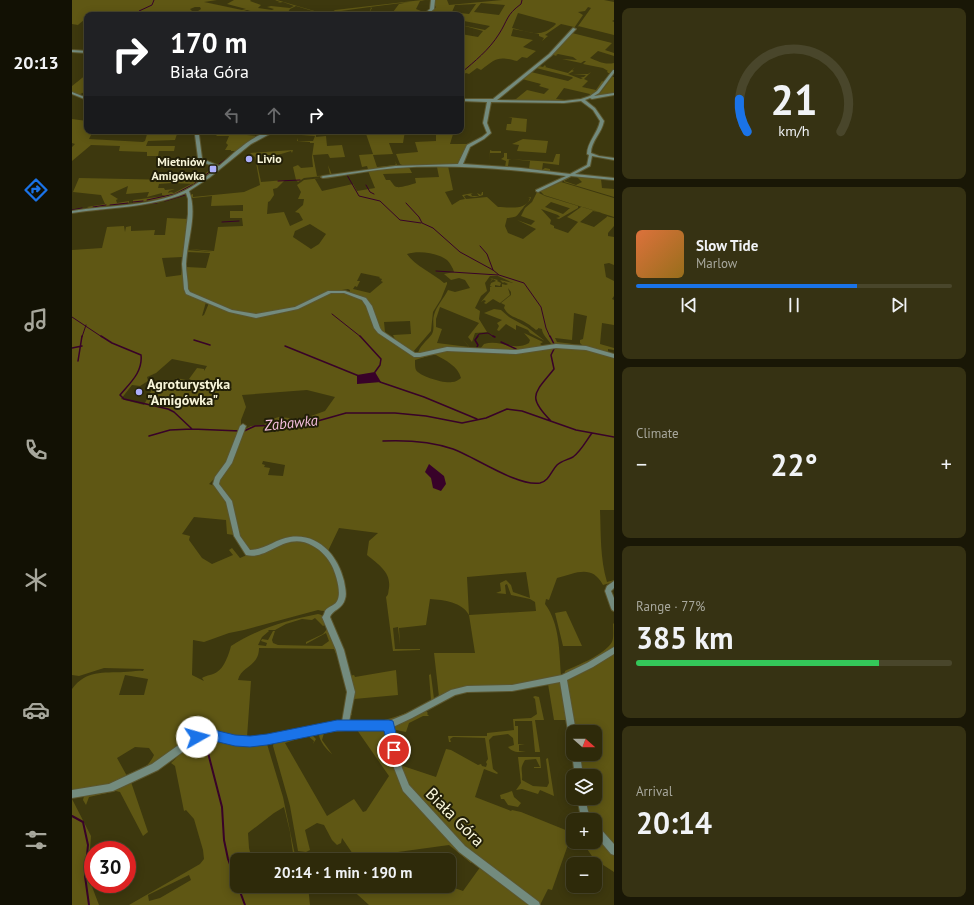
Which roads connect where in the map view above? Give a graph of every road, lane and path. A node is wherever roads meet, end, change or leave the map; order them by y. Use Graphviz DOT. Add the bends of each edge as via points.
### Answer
graph roads {
  1 [pos="433,0"];
  2 [pos="428,12"];
  3 [pos="574,29"];
  4 [pos="72,51"];
  5 [pos="84,52"];
  6 [pos="614,71"];
  7 [pos="72,93"];
  8 [pos="614,94"];
  9 [pos="589,98"];
  10 [pos="84,99"];
  11 [pos="464,100"];
  12 [pos="582,100"];
  13 [pos="491,101"];
  14 [pos="198,134"];
  15 [pos="267,134"];
  16 [pos="592,155"];
  17 [pos="614,159"];
  18 [pos="460,165"];
  19 [pos="219,167"];
  20 [pos="573,175"];
  21 [pos="323,177"];
  22 [pos="614,178"];
  23 [pos="187,191"];
  24 [pos="538,191"];
  25 [pos="72,212"];
  26 [pos="614,356"];
  27 [pos="243,429"];
  28 [pos="614,584"];
  29 [pos="614,608"];
  30 [pos="614,650"];
  31 [pos="563,678"];
  32 [pos="345,725"];
  33 [pos="389,725"];
  34 [pos="571,725"];
  35 [pos="72,794"];
  36 [pos="602,838"];
  37 [pos="614,851"];
  38 [pos="536,905"];
  1 -- 2 [label="street" via="433,7"];
  3 -- 13 [label="street" via="550,55"];
  4 -- 5 [label="street"];
  6 -- 9 [label="street" via="598,92"];
  7 -- 10 [label="street"];
  8 -- 9 [label="street"];
  9 -- 12 [label="street"];
  11 -- 13 [label="street"];
  12 -- 13 [label="street"];
  12 -- 16 [label="street" via="594,109 602,121 599,133 589,148"];
  13 -- 18 [label="street" via="485,123 489,133 468,146"];
  14 -- 19 [label="street" via="200,158"];
  15 -- 19 [label="street"];
  16 -- 17 [label="street"];
  16 -- 20 [label="street" via="587,166"];
  18 -- 20 [label="street"];
  18 -- 21 [label="street" via="395,167"];
  19 -- 23 [label="street"];
  20 -- 22 [label="street"];
  20 -- 24 [label="street"];
  23 -- 25 [label="street" via="159,200"];
  23 -- 26 [label="street" via="190,211 184,257 186,289 190,295 248,315 262,315 296,308 330,292 345,292 364,299 380,332 414,355 447,349 516,352 556,346 586,348"];
  27 -- 32 [label="street" via="229,463 216,484 230,501 237,536 246,551 258,553 282,542 302,540 327,553 338,571 342,600 326,617 340,650 351,692"];
  28 -- 29 [label="street" via="608,591"];
  30 -- 31 [label="street"];
  31 -- 33 [label="street" via="512,688 467,689 454,692"];
  31 -- 34 [label="street"];
  32 -- 33 [label="street"];
  32 -- 35 [label="street" via="250,742 206,734 197,737 155,767 110,788"];
  33 -- 38 [label="street, Biała Góra" via="398,768 406,788 462,849"];
  36 -- 37 [label="street"];
}
